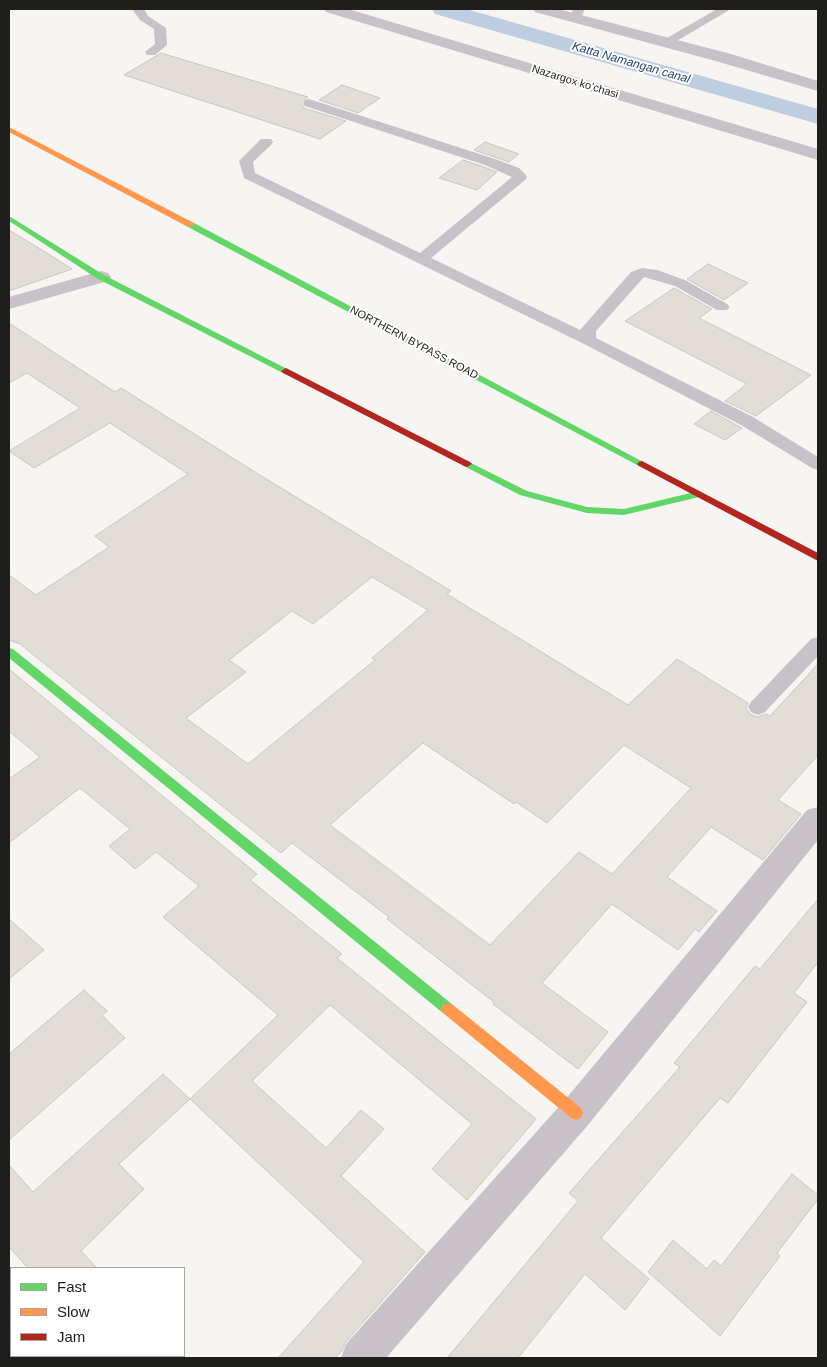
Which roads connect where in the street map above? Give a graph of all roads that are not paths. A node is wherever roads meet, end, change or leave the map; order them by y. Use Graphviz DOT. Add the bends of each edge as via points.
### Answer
graph roads {
  1 [pos="138,9"];
  2 [pos="332,9"];
  3 [pos="541,9"];
  4 [pos="725,9"];
  5 [pos="578,13"];
  6 [pos="666,42"];
  7 [pos="150,52"];
  8 [pos="818,86"];
  9 [pos="310,103"];
  10 [pos="9,129"];
  11 [pos="266,142"];
  12 [pos="818,155"];
  13 [pos="9,218"];
  14 [pos="421,258"];
  15 [pos="101,277"];
  16 [pos="9,303"];
  17 [pos="722,306"];
  18 [pos="588,340"];
  19 [pos="818,464"];
  20 [pos="699,494"];
  21 [pos="818,556"];
  22 [pos="818,644"];
  23 [pos="9,652"];
  24 [pos="758,707"];
  25 [pos="818,819"];
  26 [pos="576,1112"];
  27 [pos="360,1358"];
  1 -- 7 [label="lane" via="144,18 160,28 161,45"];
  2 -- 12 [label="street, Nazargox koʻchasi"];
  3 -- 5 [label="street"];
  4 -- 6 [label="lane"];
  5 -- 6 [label="street"];
  6 -- 8 [label="street"];
  9 -- 14 [label="lane" via="490,162 520,176"];
  10 -- 20 [label="street, NORTHERN BYPASS ROAD"];
  11 -- 14 [label="lane" via="246,161 250,175"];
  13 -- 15 [label="street"];
  14 -- 18 [label="lane"];
  15 -- 16 [label="street"];
  15 -- 20 [label="street" via="524,493 587,510 624,512"];
  17 -- 18 [label="lane" via="680,284 642,272 588,330"];
  18 -- 19 [label="lane" via="747,421"];
  20 -- 21 [label="street, NORTHERN BYPASS ROAD"];
  22 -- 24 [label="lane"];
  23 -- 26 [label="street"];
  25 -- 26 [label="street"];
  26 -- 27 [label="street"];
}
